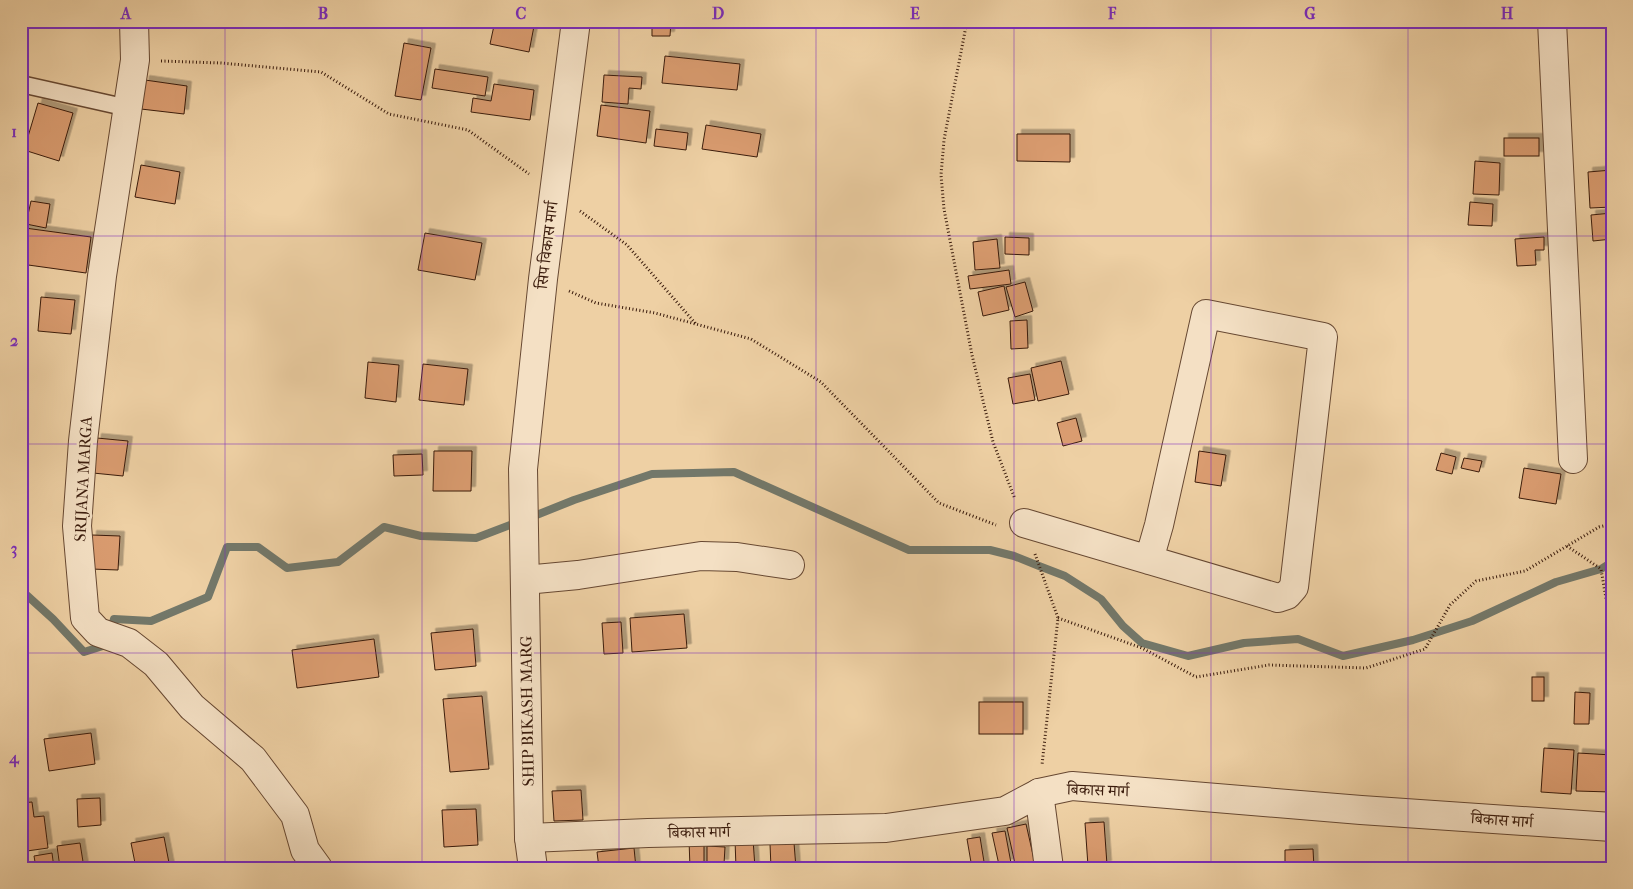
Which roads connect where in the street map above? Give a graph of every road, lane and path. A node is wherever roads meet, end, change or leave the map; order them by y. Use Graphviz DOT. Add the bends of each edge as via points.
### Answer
graph roads {
  1 [pos="134,21"];
  2 [pos="576,21"];
  3 [pos="967,21"];
  4 [pos="1552,21"];
  5 [pos="135,60"];
  6 [pos="21,84"];
  7 [pos="128,108"];
  8 [pos="554,192"];
  9 [pos="543,279"];
  10 [pos="696,324"];
  11 [pos="1573,459"];
  12 [pos="1612,524"];
  13 [pos="1013,525"];
  14 [pos="1566,546"];
  15 [pos="1149,560"];
  16 [pos="790,565"];
  17 [pos="525,568"];
  18 [pos="1608,610"];
  19 [pos="1058,618"];
  20 [pos="1039,794"];
  21 [pos="1612,827"];
  22 [pos="529,838"];
  23 [pos="318,868"];
  24 [pos="533,868"];
  25 [pos="1049,868"];
  1 -- 5 [label="street, SRIJANA MARGA"];
  2 -- 8 [label="street, सिप विकास मार्ग"];
  3 -- 13 [label="path" via="944,140 941,175 944,209 972,355"];
  4 -- 11 [label="street"];
  5 -- 7 [label="street, SRIJANA MARGA"];
  5 -- 8 [label="path" via="221,63 321,72 389,114 468,130"];
  6 -- 7 [label="lane"];
  7 -- 23 [label="street, SRIJANA MARGA" via="102,276 83,441 77,526 85,618 98,632 129,643 156,664 192,706 253,759 295,815 304,850"];
  8 -- 9 [label="street, सिप विकास मार्ग"];
  8 -- 10 [label="path" via="627,245"];
  9 -- 10 [label="path" via="596,303"];
  9 -- 17 [label="street, सिप विकास मार्ग" via="523,469"];
  10 -- 13 [label="path" via="751,339 821,382 939,503"];
  12 -- 14 [label="path" via="1599,527"];
  13 -- 15 [label="street"];
  13 -- 19 [label="path"];
  14 -- 18 [label="path" via="1601,569"];
  14 -- 19 [label="path" via="1525,571 1476,581 1450,605 1425,649 1366,668 1269,665 1196,677 1142,648"];
  15 -- 15 [label="street" via="1278,598 1287,595 1294,587 1323,337 1206,314"];
  16 -- 17 [label="street" via="737,557 701,556 578,575"];
  17 -- 22 [label="street, SHIP BIKASH MARG"];
  19 -- 20 [label="path"];
  20 -- 21 [label="street, बिकास मार्ग" via="1072,786"];
  20 -- 22 [label="street, बिकास मार्ग" via="1004,811 886,828"];
  20 -- 25 [label="street"];
  22 -- 24 [label="street, SHIP BIKASH MARG"];
}
